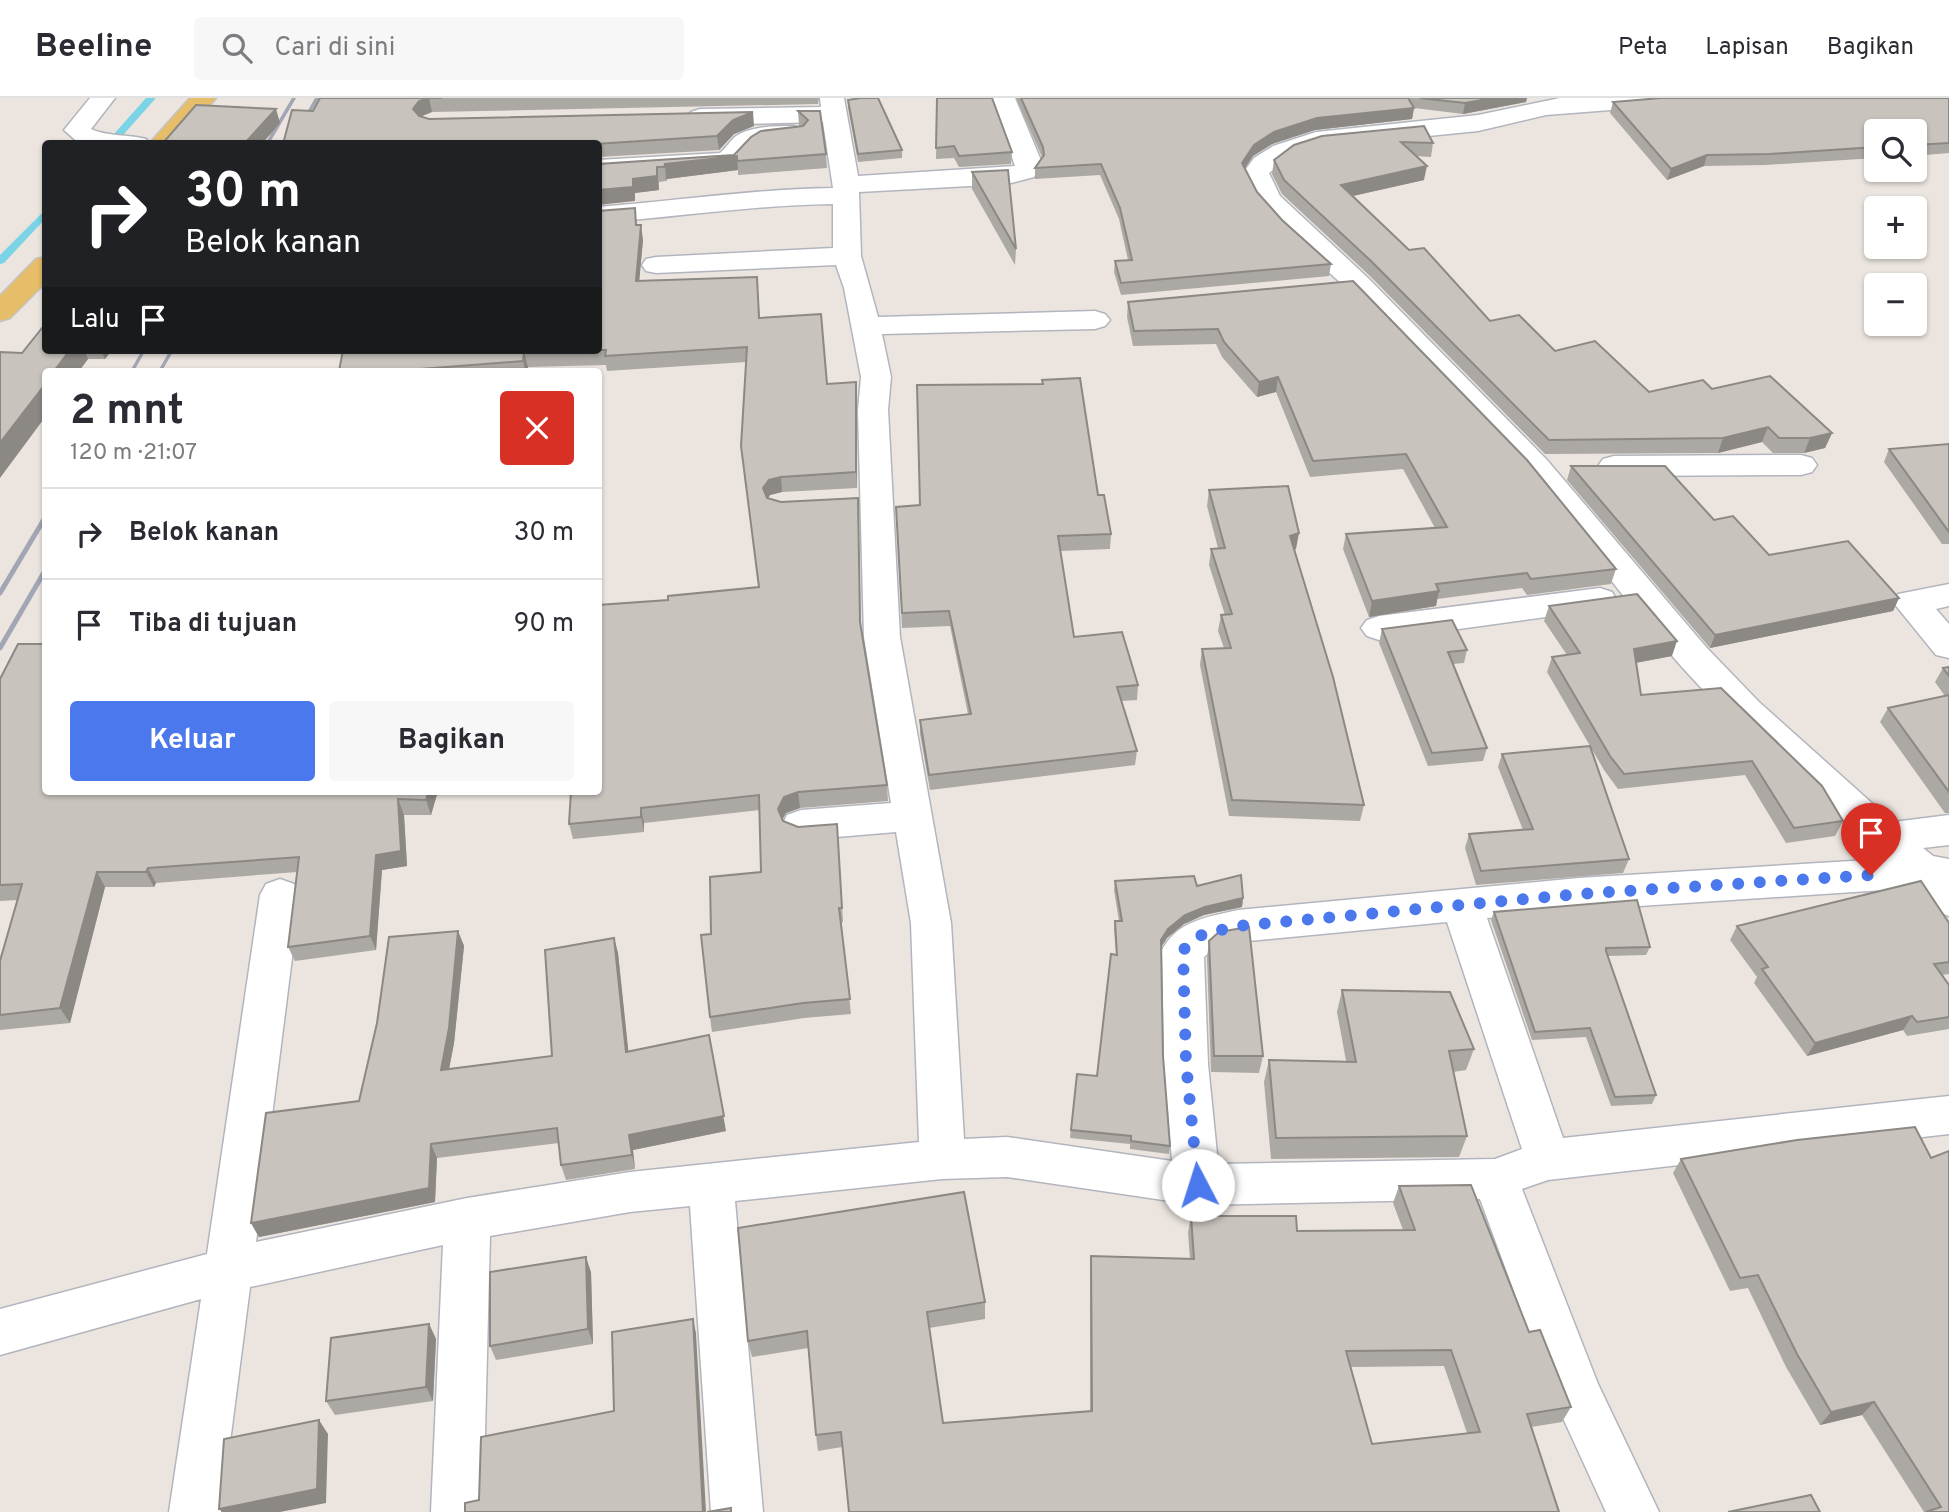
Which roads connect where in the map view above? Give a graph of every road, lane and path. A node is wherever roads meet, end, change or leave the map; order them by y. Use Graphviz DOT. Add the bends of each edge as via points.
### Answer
graph roads {
  1 [pos="103,98"];
  2 [pos="204,98"];
  3 [pos="1003,98"];
  4 [pos="1675,98"];
  5 [pos="1511,105"];
  6 [pos="681,117"];
  7 [pos="834,117"];
  8 [pos="106,140"];
  9 [pos="166,140"];
  10 [pos="602,168"];
  11 [pos="846,190"];
  12 [pos="602,215"];
  13 [pos="847,256"];
  14 [pos="656,265"];
  15 [pos="42,269"];
  16 [pos="1358,284"];
  17 [pos="1317,288"];
  18 [pos="0,312"];
  19 [pos="1095,320"];
  20 [pos="864,326"];
  21 [pos="1801,465"];
  22 [pos="1536,467"];
  23 [pos="1640,594"];
  24 [pos="1949,595"];
  25 [pos="1380,628"];
  26 [pos="1949,646"];
  27 [pos="911,816"];
  28 [pos="801,825"];
  29 [pos="1949,830"];
  30 [pos="1885,838"];
  31 [pos="1941,880"];
  32 [pos="280,895"];
  33 [pos="1462,905"];
  34 [pos="1949,1115"];
  35 [pos="942,1159"];
  36 [pos="1548,1160"];
  37 [pos="1495,1179"];
  38 [pos="711,1183"];
  39 [pos="1198,1185"];
  40 [pos="467,1219"];
  41 [pos="231,1269"];
  42 [pos="0,1332"];
  43 [pos="195,1512"];
  44 [pos="457,1512"];
  45 [pos="737,1512"];
  46 [pos="1633,1512"];
  1 -- 8 [label="street" via="77,130"];
  2 -- 9 [label="main road"];
  3 -- 11 [label="street" via="1027,158 1025,171"];
  4 -- 5 [label="street"];
  5 -- 16 [label="street" via="1478,123 1316,140 1296,145 1263,164 1256,173 1270,201"];
  6 -- 7 [label="street"];
  7 -- 10 [label="street" via="809,134 765,135 743,142 726,161"];
  7 -- 11 [label="street"];
  11 -- 12 [label="street" via="704,208"];
  11 -- 13 [label="street"];
  13 -- 14 [label="street"];
  13 -- 20 [label="street"];
  15 -- 18 [label="main road"];
  16 -- 17 [label="street"];
  16 -- 22 [label="street"];
  19 -- 20 [label="street"];
  20 -- 27 [label="street" via="876,377 863,500"];
  21 -- 22 [label="street"];
  22 -- 23 [label="street"];
  23 -- 25 [label="street"];
  23 -- 30 [label="street" via="1746,711"];
  24 -- 26 [label="street" via="1910,602"];
  27 -- 28 [label="street"];
  27 -- 35 [label="street" via="931,923"];
  29 -- 30 [label="street"];
  30 -- 31 [label="street"];
  31 -- 33 [label="street"];
  32 -- 41 [label="street"];
  33 -- 36 [label="street"];
  33 -- 39 [label="street" via="1238,926 1203,934 1183,950 1186,1063"];
  34 -- 36 [label="street"];
  35 -- 38 [label="street"];
  35 -- 39 [label="street" via="1007,1157"];
  36 -- 37 [label="street"];
  37 -- 39 [label="street"];
  37 -- 46 [label="street" via="1577,1394"];
  38 -- 40 [label="street"];
  38 -- 45 [label="street"];
  40 -- 41 [label="street"];
  40 -- 44 [label="street"];
  41 -- 42 [label="street"];
  41 -- 43 [label="street"];
}
